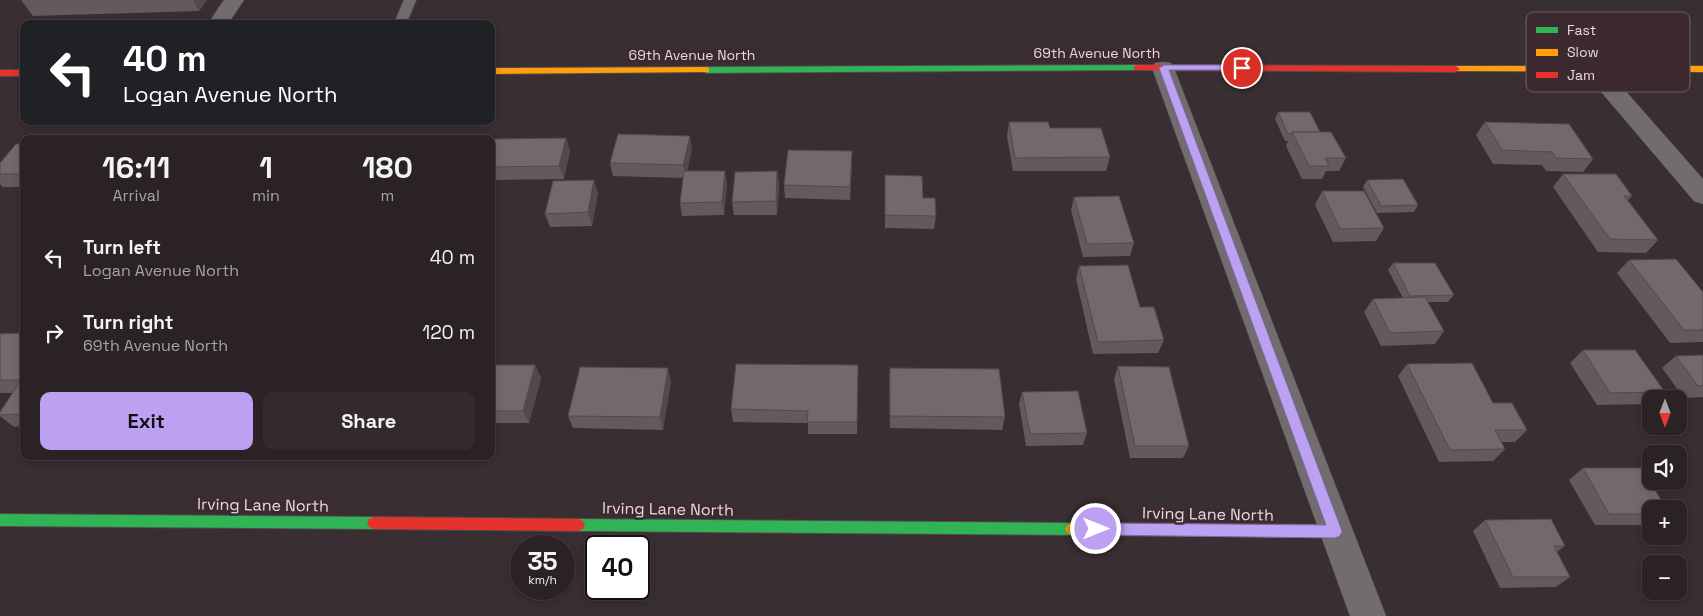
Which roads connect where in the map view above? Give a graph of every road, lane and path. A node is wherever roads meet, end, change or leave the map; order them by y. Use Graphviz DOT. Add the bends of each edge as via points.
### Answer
graph roads {
  1 [pos="234,0"];
  2 [pos="410,0"];
  3 [pos="221,20"];
  4 [pos="402,20"];
  5 [pos="1164,68"];
  6 [pos="1526,68"];
  7 [pos="1690,69"];
  8 [pos="1703,69"];
  9 [pos="495,71"];
  10 [pos="0,73"];
  11 [pos="20,73"];
  12 [pos="1614,92"];
  13 [pos="1703,195"];
  14 [pos="0,520"];
  15 [pos="1335,531"];
  16 [pos="1368,616"];
  1 -- 3 [label="street"];
  2 -- 4 [label="lane"];
  5 -- 6 [label="street, 69th Avenue North"];
  5 -- 9 [label="street, 69th Avenue North"];
  5 -- 15 [label="street"];
  7 -- 8 [label="street, 69th Avenue North"];
  10 -- 11 [label="street"];
  12 -- 13 [label="street"];
  14 -- 15 [label="street, Irving Lane North"];
  15 -- 16 [label="street"];
}
